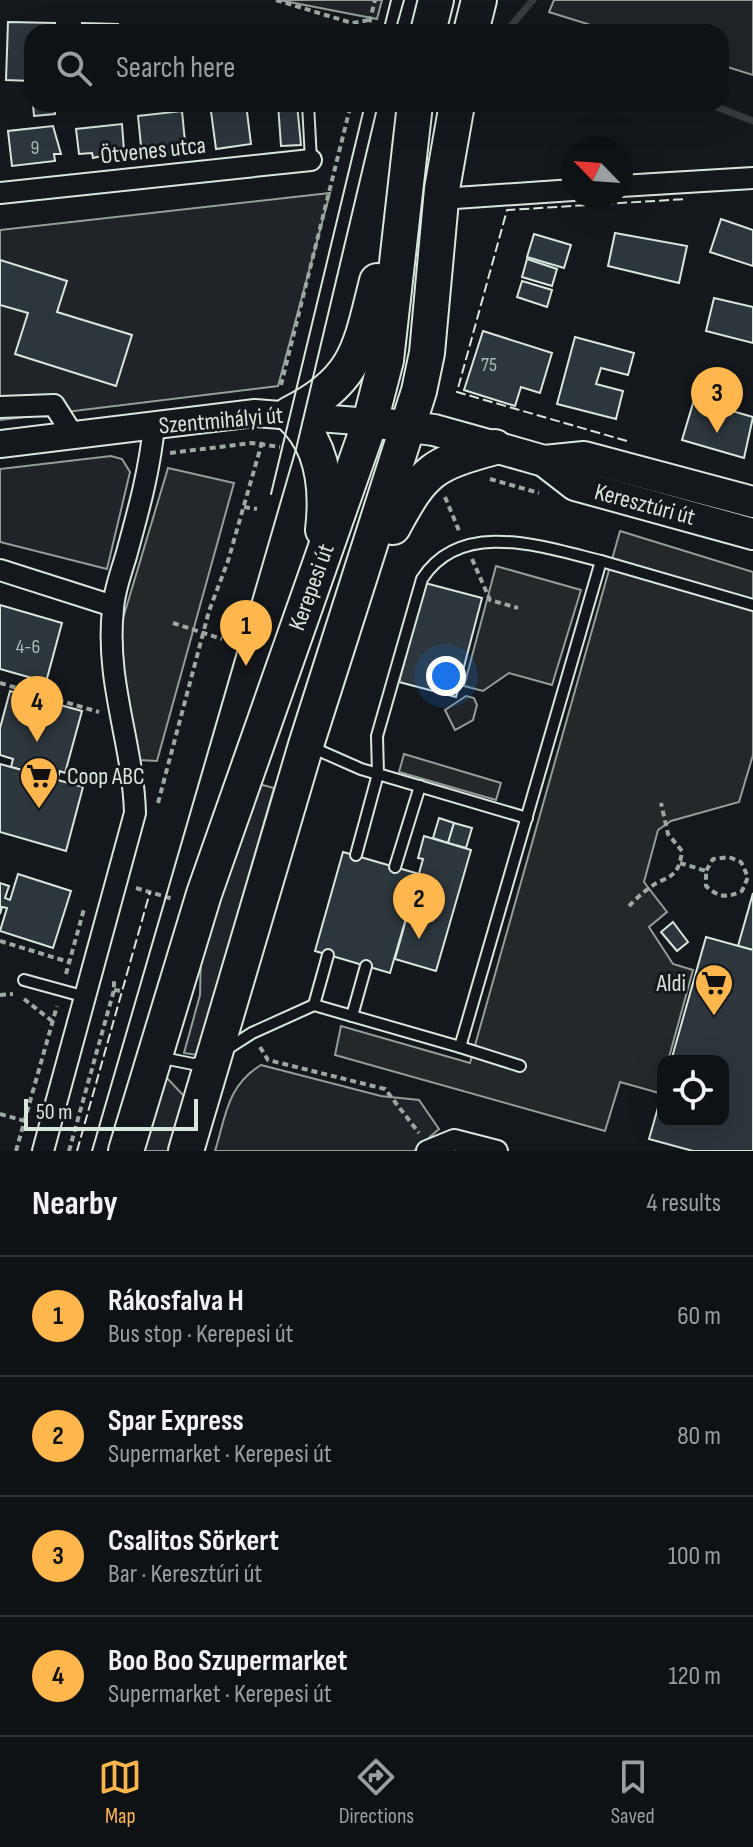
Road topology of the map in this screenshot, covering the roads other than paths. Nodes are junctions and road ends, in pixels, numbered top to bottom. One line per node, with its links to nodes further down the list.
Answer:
1 (436, 0): 3 (main road)
2 (479, 0): 4 (main road)
3 (430, 24)
4 (473, 24)
5 (308, 112): 8 (lane)
6 (414, 112): 9 (main road, Kerepesi út)
7 (456, 112): 14 (main road, Kerepesi út)
8 (311, 160): 13 (street, Ötvenes utca)
9 (407, 172): 16 (main road); 17 (main road, Kerepesi út)
10 (753, 178): 11 (street)
11 (633, 185)
12 (561, 191): 14 (street)
13 (0, 193)
14 (441, 199): 19 (main road, Kerepesi út)
15 (0, 407): 20 (street)
16 (281, 414): 17 (street, Szentmihályi út); 18 (street, Szentmihályi út); 27 (main road)
17 (370, 422): 19 (main road, Keresztúri út); 27 (main road, Kerepesi út)
18 (154, 425): 20 (street, Szentmihályi út); 31 (street)
19 (409, 427): 22 (main road, Keresztúri út); 29 (main road, Kerepesi út)
20 (73, 435): 21 (street, Szentmihályi út)
21 (0, 444)
22 (495, 447): 23 (main road, Keresztúri út); 29 (main road)
23 (544, 461): 24 (main road, Keresztúri út); 25 (main road, Keresztúri út)
24 (752, 500)
25 (753, 534)
26 (601, 561): 30 (lane); 33 (lane); 35 (lane)
27 (319, 566): 44 (main road, Kerepesi út)
28 (0, 570): 31 (street)
29 (353, 597): 32 (main road, Kerepesi út)
30 (753, 605)
31 (113, 606): 41 (street)
32 (306, 745): 33 (lane); 46 (main road, Kerepesi út)
33 (378, 774): 34 (lane); 36 (lane)
34 (420, 786): 35 (lane); 37 (lane)
35 (527, 818): 45 (lane)
36 (356, 855)
37 (395, 867)
38 (328, 955): 42 (lane)
39 (366, 966): 43 (lane)
40 (24, 980): 41 (lane)
41 (86, 997): 49 (street)
42 (314, 1005): 43 (lane); 46 (lane)
43 (352, 1016): 45 (lane)
44 (157, 1041): 46 (lane); 50 (main road, Kerepesi út)
45 (460, 1047): 47 (lane)
46 (212, 1059): 51 (main road, Kerepesi út)
47 (520, 1066)
48 (429, 1149): 52 (street)
49 (43, 1151)
50 (126, 1151)
51 (186, 1151)
52 (497, 1151)

